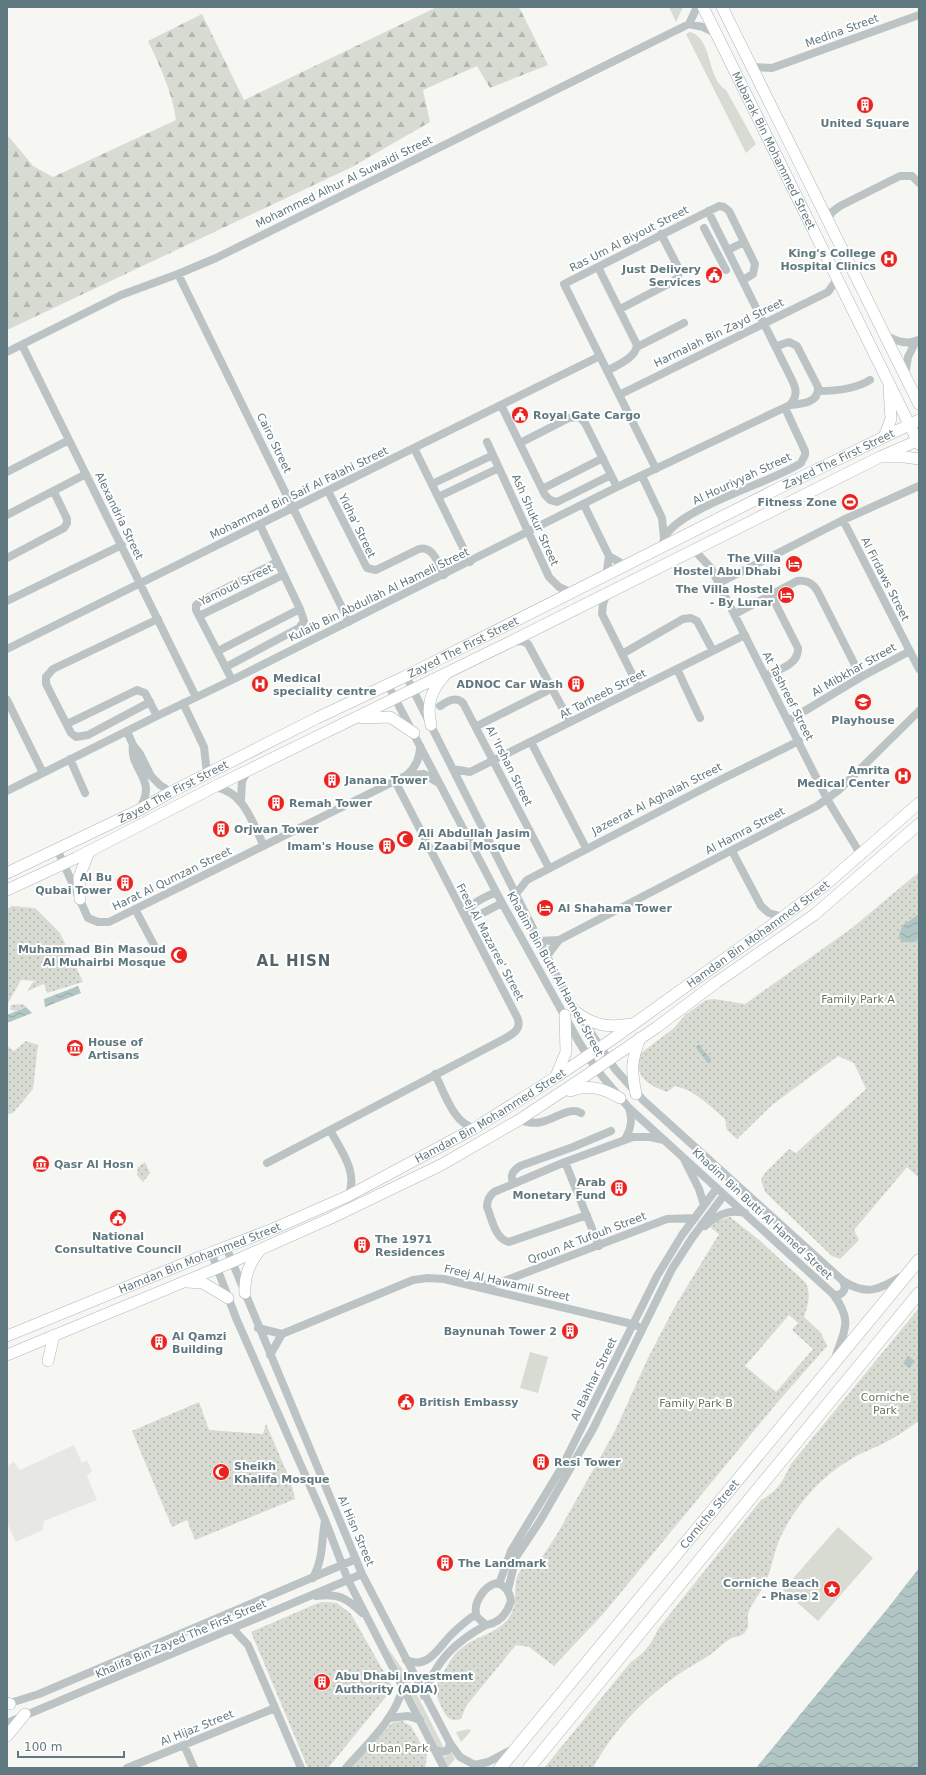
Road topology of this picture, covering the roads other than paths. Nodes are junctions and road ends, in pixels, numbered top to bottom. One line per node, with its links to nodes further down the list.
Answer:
1 (697, 7): 7 (street)
2 (703, 7): 8 (main road, Mubarak Bin Mohammed Street)
3 (722, 7): 9 (main road, Mubarak Bin Mohammed Street)
4 (919, 15): 5 (street, Medina Street)
5 (909, 18): 6 (street); 10 (street, Medina Street)
6 (919, 21)
7 (689, 24): 8 (street); 22 (street, Mohammed Alhur Al Suwaidi Street)
8 (716, 33): 23 (main road, Mubarak Bin Mohammed Street)
9 (751, 66): 10 (street, Medina Street); 11 (main road, Mubarak Bin Mohammed Street)
10 (772, 68): 11 (street)
11 (761, 87): 14 (main road, Mubarak Bin Mohammed Street)
12 (919, 183): 14 (street)
13 (708, 211): 16 (street, Ras Um Al Biyout Street); 17 (street, Ras Um Al Biyout Street); 18 (street)
14 (827, 220): 30 (main road, Mubarak Bin Mohammed Street)
15 (704, 228): 19 (street)
16 (661, 234): 20 (street, Ras Um Al Biyout Street); 27 (street)
17 (744, 242): 18 (street); 24 (street, Ras Um Al Biyout Street)
18 (726, 247): 19 (street); 24 (street)
19 (715, 249): 21 (street)
20 (598, 267): 27 (street); 36 (street, Ras Um Al Biyout Street)
21 (726, 270)
22 (178, 274): 32 (street, Mohammed Alhur Al Suwaidi Street); 72 (street, Cairo Street)
23 (838, 278): 25 (street, Harmalah Bin Zayd Street); 26 (main road, Mubarak Bin Mohammed Street)
24 (742, 280): 29 (street)
25 (828, 292): 26 (street); 29 (street, Harmalah Bin Zayd Street)
26 (846, 295): 38 (main road, Mubarak Bin Mohammed Street)
27 (620, 309): 34 (street)
28 (684, 323): 34 (street)
29 (764, 323): 33 (street); 43 (street, Harmalah Bin Zayd Street)
30 (885, 335): 31 (street); 40 (main road, Mubarak Bin Mohammed Street)
31 (918, 340): 40 (street)
32 (22, 344): 35 (street, Mohammed Alhur Al Suwaidi Street); 49 (street, Alexandria Street)
33 (776, 346): 41 (street); 46 (street)
34 (637, 347): 37 (street)
35 (7, 352)
36 (600, 356): 37 (street, Ras Um Al Biyout Street); 45 (street, Mohammad Bin Saif Al Falahi Street)
37 (607, 371): 43 (street, Ras Um Al Biyout Street)
38 (888, 379): 47 (main road, Mubarak Bin Mohammed Street); 48 (main road)
39 (870, 380): 41 (street)
40 (907, 381): 42 (main road); 44 (main road, Mubarak Bin Mohammed Street)
41 (818, 391): 46 (street, Kulaib Bin Abdullah Al Hameli Street)
42 (919, 392)
43 (619, 395): 59 (street, Ras Um Al Biyout Street)
44 (919, 404)
45 (501, 405): 52 (street); 53 (street, Mohammad Bin Saif Al Falahi Street)
46 (787, 407): 59 (street, Kulaib Bin Abdullah Al Hameli Street); 76 (street, Al Houriyyah Street)
47 (915, 422): 48 (main road, Zayed The First Street); 50 (main road, Mubarak Bin Mohammed Street)
48 (884, 437): 79 (main road, Zayed The First Street)
49 (70, 440): 60 (street); 61 (street, Alexandria Street)
50 (918, 441): 55 (main road, Zayed The First Street)
51 (487, 442): 54 (street, Ash Shukur Street)
52 (520, 443): 56 (street); 67 (street)
53 (414, 448): 64 (street); 68 (street, Mohammad Bin Saif Al Falahi Street)
54 (493, 455): 58 (street, Ash Shukur Street); 64 (street)
55 (880, 457): 57 (main road); 81 (main road, Zayed The First Street)
56 (603, 458): 62 (street); 67 (street)
57 (919, 459)
58 (499, 468): 70 (street, Ash Shukur Street); 78 (street, Ash Shukur Street)
59 (656, 469): 63 (street, Kulaib Bin Abdullah Al Hameli Street)
60 (7, 472)
61 (86, 474): 69 (street); 80 (street, Alexandria Street)
62 (611, 475): 66 (street); 67 (street)
63 (642, 476): 66 (street, Kulaib Bin Abdullah Al Hameli Street); 74 (street)
64 (432, 484): 70 (street)
65 (919, 486): 75 (street)
66 (617, 487): 71 (street, Kulaib Bin Abdullah Al Hameli Street)
67 (542, 489)
68 (328, 491): 72 (street, Mohammad Bin Saif Al Falahi Street); 88 (street, Yidha' Street)
69 (54, 492): 73 (street); 83 (street)
70 (438, 497): 85 (street)
71 (584, 505): 78 (street, Kulaib Bin Abdullah Al Hameli Street); 82 (street)
72 (293, 508): 77 (street, Mohammad Bin Saif Al Falahi Street); 100 (street, Cairo Street)
73 (7, 515)
74 (662, 518): 76 (street); 79 (street)
75 (843, 520): 91 (street); 106 (street, Al Firdaws Street)
76 (678, 523): 79 (street, Al Houriyyah Street)
77 (260, 525): 84 (street); 90 (street, Mohammad Bin Saif Al Falahi Street)
78 (528, 533): 85 (street, Kulaib Bin Abdullah Al Hameli Street); 92 (street, Ash Shukur Street)
79 (663, 543): 86 (main road, Zayed The First Street)
80 (122, 545): 90 (street, Alexandria Street); 95 (street)
81 (694, 550): 91 (street, At Tashreef Street); 93 (main road, Zayed The First Street)
82 (609, 556): 86 (street); 89 (street)
83 (7, 558)
84 (277, 562): 87 (street); 97 (street)
85 (470, 562): 88 (street, Kulaib Bin Abdullah Al Hameli Street)
86 (626, 566): 89 (main road, Zayed The First Street)
87 (283, 575): 96 (street); 97 (street, Yamoud Street)
88 (444, 575): 100 (street, Kulaib Bin Abdullah Al Hameli Street)
89 (606, 577): 92 (main road, Zayed The First Street)
90 (140, 583): 99 (street, Alexandria Street); 103 (street, Mohammad Bin Saif Al Falahi Street)
91 (719, 584): 98 (street, At Tashreef Street)
92 (572, 593): 112 (main road, Zayed The First Street)
93 (607, 593): 102 (main road, Zayed The First Street); 107 (street)
94 (771, 595): 98 (street); 113 (street); 114 (street)
95 (7, 602)
96 (301, 611): 104 (street); 108 (street)
97 (198, 614): 104 (street)
98 (734, 614): 101 (street, At Tashreef Street)
99 (158, 620): 120 (street, Alexandria Street); 132 (street)
100 (349, 622): 115 (street, Kulaib Bin Abdullah Al Hameli Street)
101 (745, 635): 105 (street, At Tarheeb Street); 113 (street, At Tashreef Street)
102 (510, 642): 111 (main road, Zayed The First Street); 118 (street)
103 (7, 649)
104 (218, 651): 108 (street)
105 (713, 651): 107 (street); 109 (street, At Tarheeb Street)
106 (910, 651): 110 (street, Al Firdaws Street); 114 (street, Al Mibkhar Street)
107 (622, 654): 117 (street)
108 (226, 667): 115 (street)
109 (677, 669): 117 (street, At Tarheeb Street); 128 (street)
110 (919, 669)
111 (448, 672): 119 (main road, Zayed The First Street); 133 (main road)
112 (406, 676): 116 (main road, Zayed The First Street); 119 (street, Khadim Bin Butti Al Hamed Street)
113 (765, 676): 130 (street, At Tashreef Street)
114 (861, 678): 130 (street, Al Mibkhar Street)
115 (232, 680): 120 (street, Kulaib Bin Abdullah Al Hameli Street)
116 (388, 685): 121 (street, Khadim Bin Butti Al Hamed Street); 147 (main road, Zayed The First Street)
117 (639, 688): 131 (street, At Tarheeb Street)
118 (551, 689): 131 (street); 134 (street, Al 'Irshan Street)
119 (412, 690): 121 (main road, Zayed The First Street); 133 (street, Khadim Bin Butti Al Hamed Street)
120 (196, 696): 124 (street, Kulaib Bin Abdullah Al Hameli Street)
121 (395, 699): 129 (main road, Zayed The First Street); 136 (street, Khadim Bin Butti Al Hamed Street)
122 (7, 700): 146 (street)
123 (150, 702): 127 (street); 132 (street); 132 (street)
124 (183, 703): 127 (street, Kulaib Bin Abdullah Al Hameli Street); 147 (street)
125 (440, 706): 134 (street)
126 (919, 711): 156 (street, Al Hamra Street)
127 (157, 716): 135 (street, Kulaib Bin Abdullah Al Hameli Street)
128 (700, 718)
129 (353, 719): 136 (main road); 144 (main road, Zayed The First Street)
130 (788, 721): 137 (street, At Tashreef Street)
131 (570, 722): 138 (street, At Tarheeb Street)
132 (67, 724)
133 (431, 725): 143 (street, Khadim Bin Butti Al Hamed Street)
134 (477, 726): 142 (street, Al 'Irshan Street)
135 (127, 731): 139 (street); 141 (street, Kulaib Bin Abdullah Al Hameli Street)
136 (414, 732): 140 (street, Khadim Bin Butti Al Hamed Street)
137 (799, 741): 156 (street, At Tashreef Street); 162 (street, Jazeerat Al Aghalah Street)
138 (531, 742): 142 (street, At Tarheeb Street); 162 (street)
139 (133, 745): 154 (street); 159 (street)
140 (420, 746): 148 (street, Harat Al Qumzan Street); 150 (street, Khadim Bin Butti Al Hamed Street)
141 (70, 759): 146 (street, Kulaib Bin Abdullah Al Hameli Street); 155 (street)
142 (494, 760): 145 (street, At Tarheeb Street); 169 (street, Al 'Irshan Street)
143 (453, 769): 145 (street); 152 (street, Khadim Bin Butti Al Hamed Street)
144 (248, 770): 151 (main road, Zayed The First Street); 157 (street)
145 (470, 772): 152 (street)
146 (42, 773): 153 (street, Kulaib Bin Abdullah Al Hameli Street)
147 (207, 774): 154 (main road, Zayed The First Street)
148 (407, 775): 149 (street, Harat Al Qumzan Street); 150 (street, Harat Al Qumzan Street)
149 (395, 781): 161 (street, Harat Al Qumzan Street); 193 (street, Freej Al Mazaree' Street)
150 (439, 783): 175 (street, Khadim Bin Butti Al Hamed Street)
151 (214, 787): 157 (street); 165 (main road, Zayed The First Street)
152 (463, 790): 173 (street, Khadim Bin Butti Al Hamed Street)
153 (7, 791)
154 (171, 792): 159 (main road, Zayed The First Street)
155 (85, 793)
156 (827, 799): 164 (street, Al Hamra Street); 166 (street, At Tashreef Street)
157 (240, 800): 161 (street)
158 (919, 803): 166 (main road, Hamdan Bin Mohammed Street)
159 (139, 810): 163 (main road, Zayed The First Street)
160 (919, 824): 188 (main road, Hamdan Bin Mohammed Street)
161 (264, 846): 179 (street, Harat Al Qumzan Street)
162 (586, 848): 169 (street, Jazeerat Al Aghalah Street)
163 (57, 849): 167 (main road, Zayed The First Street); 168 (street)
164 (732, 851): 180 (street); 181 (street, Al Hamra Street)
165 (88, 852): 168 (main road, Zayed The First Street); 177 (main road)
166 (861, 854): 180 (main road, Hamdan Bin Mohammed Street)
167 (42, 856): 170 (street); 171 (main road, Zayed The First Street)
168 (64, 864): 170 (main road, Zayed The First Street); 177 (street)
169 (549, 868): 172 (street, Jazeerat Al Aghalah Street)
170 (49, 871): 174 (main road, Zayed The First Street)
171 (7, 873)
172 (527, 880): 173 (street, Jazeerat Al Aghalah Street); 176 (street, Jazeerat Al Aghalah Street)
173 (508, 881): 176 (street, Khadim Bin Butti Al Hamed Street)
174 (7, 890)
175 (496, 892): 178 (street, Khadim Bin Butti Al Hamed Street); 178 (street)
176 (515, 895): 182 (street, Khadim Bin Butti Al Hamed Street)
177 (80, 899): 179 (street, Harat Al Qumzan Street)
178 (502, 903): 186 (street, Khadim Bin Butti Al Hamed Street)
179 (135, 910): 183 (street)
180 (783, 917): 187 (main road, Hamdan Bin Mohammed Street)
181 (559, 940): 182 (street, Al Hamra Street); 184 (street, Al Hamra Street)
182 (538, 941): 184 (street, Khadim Bin Butti Al Hamed Street)
183 (154, 945)
184 (546, 957): 185 (street, Khadim Bin Butti Al Hamed Street)
185 (576, 1012): 187 (main road); 189 (street, Khadim Bin Butti Al Hamed Street)
186 (565, 1015): 190 (street, Khadim Bin Butti Al Hamed Street); 194 (main road)
187 (634, 1023): 189 (main road, Hamdan Bin Mohammed Street)
188 (640, 1038): 191 (main road, Hamdan Bin Mohammed Street); 195 (main road)
189 (600, 1047): 190 (main road, Hamdan Bin Mohammed Street); 191 (street, Khadim Bin Butti Al Hamed Street)
190 (587, 1055): 192 (street, Khadim Bin Butti Al Hamed Street); 194 (main road, Hamdan Bin Mohammed Street)
191 (608, 1060): 192 (main road, Hamdan Bin Mohammed Street); 195 (street, Khadim Bin Butti Al Hamed Street)
192 (596, 1069): 196 (main road, Hamdan Bin Mohammed Street); 197 (street, Khadim Bin Butti Al Hamed Street)
193 (435, 1074): 201 (street); 202 (street, Freej Al Mazaree' Street)
194 (556, 1077): 201 (main road, Hamdan Bin Mohammed Street)
195 (636, 1094): 231 (street, Khadim Bin Butti Al Hamed Street)
196 (558, 1095): 197 (main road); 200 (main road, Hamdan Bin Mohammed Street)
197 (620, 1098): 198 (street, Khadim Bin Butti Al Hamed Street)
198 (629, 1108): 204 (street); 205 (street, Khadim Bin Butti Al Hamed Street)
199 (581, 1113): 200 (street)
200 (519, 1120): 224 (main road, Hamdan Bin Mohammed Street)
201 (475, 1128): 214 (main road, Hamdan Bin Mohammed Street)
202 (330, 1130): 210 (street, Freej Al Mazaree' Street); 214 (street)
203 (612, 1131): 206 (street)
204 (625, 1139): 205 (street); 207 (street)
205 (666, 1141): 208 (street, Khadim Bin Butti Al Hamed Street)
206 (573, 1148): 207 (street); 211 (street)
207 (586, 1154): 209 (street)
208 (682, 1155): 212 (street, Khadim Bin Butti Al Hamed Street); 215 (street)
209 (565, 1162): 211 (street); 217 (street)
210 (267, 1163)
211 (513, 1183): 217 (street)
212 (717, 1188): 213 (street, Khadim Bin Butti Al Hamed Street); 215 (street, Al Bahhar Street)
213 (724, 1195): 216 (street, Khadim Bin Butti Al Hamed Street); 221 (street, Al Bahhar Street)
214 (348, 1196): 223 (main road, Hamdan Bin Mohammed Street)
215 (704, 1205): 219 (street, Al Bahhar Street)
216 (745, 1213): 221 (street); 236 (street, Khadim Bin Butti Al Hamed Street)
217 (587, 1215): 222 (street)
218 (679, 1218): 219 (street, Qroun At Tufouh Street); 220 (street); 222 (street, Qroun At Tufouh Street)
219 (695, 1218): 220 (street, Al Bahhar Street)
220 (687, 1228): 240 (street, Al Bahhar Street)
221 (692, 1238): 241 (street, Al Bahhar Street)
222 (599, 1246): 230 (street, Qroun At Tufouh Street)
223 (226, 1247): 225 (main road, Hamdan Bin Mohammed Street); 227 (street, Al Hisn Street)
224 (260, 1250): 227 (main road, Hamdan Bin Mohammed Street); 234 (main road)
225 (211, 1252): 228 (street); 243 (main road, Hamdan Bin Mohammed Street)
226 (919, 1260): 229 (highway, Corniche Street)
227 (232, 1262): 228 (main road, Hamdan Bin Mohammed Street); 234 (street, Al Hisn Street)
228 (217, 1268): 232 (main road, Hamdan Bin Mohammed Street); 238 (street)
229 (909, 1271): 231 (street, Khadim Bin Butti Al Hamed Street); 248 (highway, Corniche Street)
230 (504, 1281): 233 (street, Qroun At Tufouh Street); 235 (street)
231 (843, 1281): 236 (street)
232 (183, 1282): 238 (main road); 244 (main road, Hamdan Bin Mohammed Street)
233 (474, 1286): 235 (street, Freej Al Hawamil Street); 242 (street, Freej Al Hawamil Street)
234 (245, 1293): 239 (street, Al Hisn Street)
235 (500, 1293): 240 (street, Freej Al Hawamil Street)
236 (833, 1294): 248 (street, Khadim Bin Butti Al Hamed Street)
237 (919, 1294): 286 (highway, Corniche Street)
238 (228, 1298): 251 (street)
239 (258, 1328): 242 (street); 246 (street, Al Hisn Street)
240 (631, 1328): 241 (street, Freej Al Hawamil Street); 249 (street, Al Bahhar Street)
241 (641, 1333): 250 (street, Al Bahhar Street)
242 (282, 1334): 246 (street)
243 (7, 1336)
244 (54, 1336): 245 (main road, Hamdan Bin Mohammed Street); 247 (main road)
245 (7, 1355)
246 (270, 1355): 252 (street, Al Hisn Street)
247 (48, 1360)
248 (834, 1361): 278 (highway, Corniche Street)
249 (583, 1427): 250 (street); 257 (street, Al Bahhar Street)
250 (590, 1434): 258 (street, Al Bahhar Street)
251 (325, 1520): 253 (street); 255 (street)
252 (356, 1559): 253 (street, Khalifa Bin Zayed The First Street); 254 (street, Al Hisn Street)
253 (342, 1565): 255 (street, Khalifa Bin Zayed The First Street); 256 (street)
254 (362, 1574): 256 (street, Khalifa Bin Zayed The First Street); 266 (street, Al Hisn Street)
255 (313, 1578): 269 (street, Khalifa Bin Zayed The First Street)
256 (348, 1580): 259 (street, Khalifa Bin Zayed The First Street); 261 (street)
257 (499, 1584): 258 (street); 260 (street)
258 (508, 1590): 263 (street)
259 (311, 1596): 261 (street); 262 (street, Khalifa Bin Zayed The First Street)
260 (476, 1614): 263 (street); 266 (street)
261 (368, 1618): 267 (street)
262 (247, 1623): 264 (street, Khalifa Bin Zayed The First Street); 265 (street)
263 (486, 1625): 268 (street)
264 (233, 1629): 265 (street); 271 (street, Khalifa Bin Zayed The First Street)
265 (248, 1645): 270 (street)
266 (406, 1660): 268 (street, Al Hisn Street)
267 (403, 1688): 272 (street); 273 (street)
268 (424, 1696): 276 (street, Al Hisn Street)
269 (8, 1704)
270 (275, 1708): 277 (street, Al Hijaz Street); 282 (street)
271 (25, 1714): 274 (street, Khalifa Bin Zayed The First Street); 275 (main road)
272 (390, 1718): 273 (street); 283 (street)
273 (420, 1720): 279 (street)
274 (7, 1723)
275 (7, 1736)
276 (450, 1743): 278 (street, Al Hisn Street); 279 (street)
277 (184, 1745): 280 (street, Al Hijaz Street); 281 (street)
278 (517, 1747): 285 (highway, Corniche Street)
279 (434, 1749): 284 (street)
280 (127, 1768)
281 (194, 1768)
282 (300, 1768)
283 (346, 1768)
284 (444, 1768)
285 (500, 1768)
286 (529, 1768)

